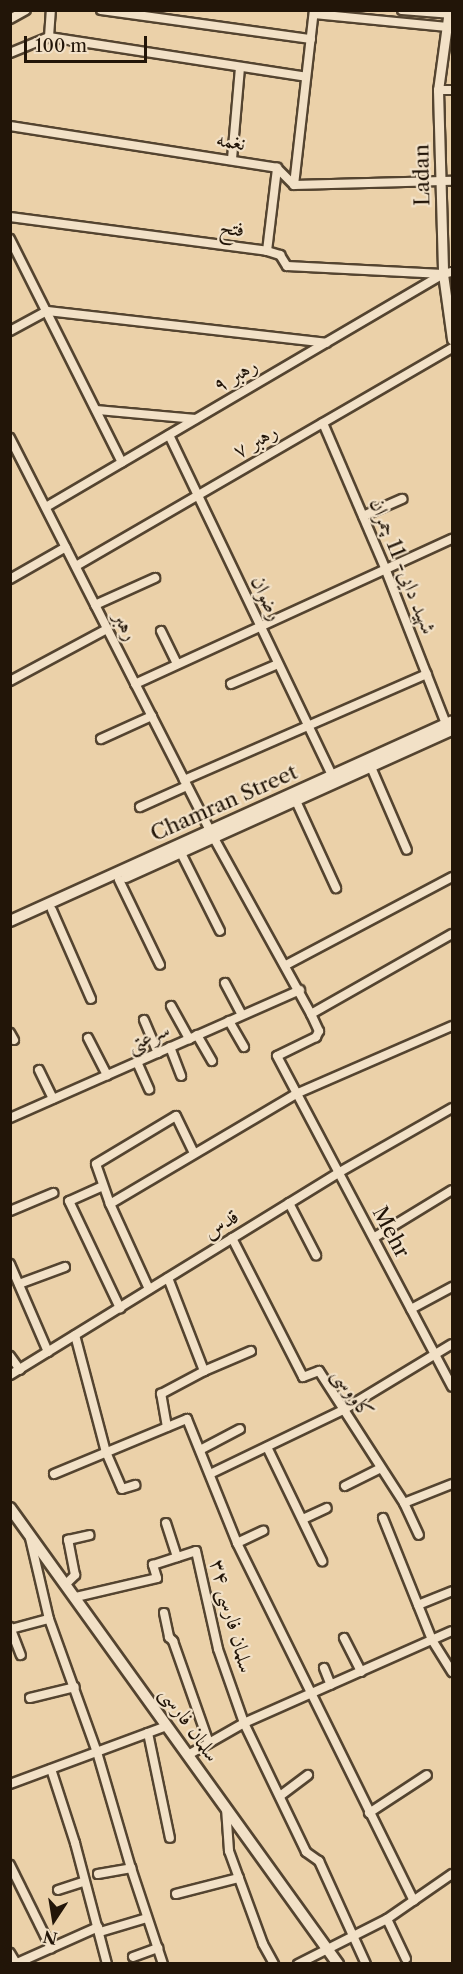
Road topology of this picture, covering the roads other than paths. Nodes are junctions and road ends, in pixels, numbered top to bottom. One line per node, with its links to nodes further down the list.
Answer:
1 (26, 10): 7 (street)
2 (51, 10): 9 (street)
3 (101, 10): 10 (street)
4 (402, 10): 6 (street)
5 (314, 12): 8 (street); 10 (street)
6 (450, 13): 8 (street, Ladan)
7 (10, 19)
8 (447, 27): 14 (street, Ladan)
9 (49, 37): 11 (street); 12 (street)
10 (311, 39): 13 (street)
11 (10, 53)
12 (240, 67): 13 (street); 17 (street)
13 (306, 77): 21 (street)
14 (438, 90): 15 (street); 19 (street, Ladan)
15 (453, 90)
16 (10, 126): 17 (street, نغمه)
17 (232, 159): 18 (street, نغمه)
18 (277, 168): 21 (street); 24 (street)
19 (440, 181): 20 (street); 21 (street); 25 (street, Ladan)
20 (453, 181)
21 (294, 185)
22 (10, 217): 24 (street, فتح)
23 (10, 239): 27 (street)
24 (267, 251): 25 (street, فتح)
25 (448, 273): 26 (street, Ladan); 30 (street, رهبر ۹)
26 (449, 290): 29 (street, Ladan)
27 (47, 310): 28 (street); 30 (street); 32 (street)
28 (10, 331)
29 (453, 339)
30 (326, 343): 33 (street, رهبر ۹)
31 (453, 348): 34 (street, رهبر ۷)
32 (97, 410): 33 (street); 37 (street)
33 (197, 419): 35 (street, رهبر ۹)
34 (323, 423): 38 (street, رهبر ۷); 41 (street, شهید دایی- 11 چمران)
35 (169, 435): 37 (street, رهبر ۹); 38 (street, رضوان)
36 (10, 438): 40 (street, رهبر)
37 (122, 463): 40 (street, رهبر ۹)
38 (198, 495): 44 (street, رهبر ۷); 49 (street, رضوان)
39 (402, 499): 41 (street)
40 (46, 507): 43 (street, رهبر)
41 (363, 516): 45 (street, شهید دایی- 11 چمران)
42 (453, 538): 45 (street)
43 (66, 547): 44 (street, رهبر); 47 (street)
44 (76, 566): 48 (street, رهبر)
45 (386, 568): 49 (street); 54 (street, شهید دایی- 11 چمران)
46 (155, 578): 48 (street)
47 (10, 579)
48 (95, 604): 50 (street, رهبر)
49 (260, 626): 52 (street); 53 (street, رضوان)
50 (107, 628): 55 (street); 56 (street, رهبر)
51 (161, 631): 52 (street)
52 (177, 664): 56 (street)
53 (278, 664): 57 (street); 60 (street, رضوان)
54 (427, 674): 59 (street, شهید دایی- 11 چمران); 60 (street)
55 (10, 681)
56 (135, 684): 58 (street, رهبر)
57 (231, 684)
58 (152, 716): 61 (street); 64 (street, رهبر)
59 (450, 725): 62 (main road, Chamran Street); 63 (main road, Chamran Street)
60 (309, 726): 63 (street, رضوان); 64 (street)
61 (101, 739)
62 (371, 767): 65 (main road, Chamran Street); 68 (street)
63 (332, 775): 67 (main road, Chamran Street)
64 (185, 783): 66 (street); 67 (street, رهبر)
65 (296, 801): 67 (main road, Chamran Street); 72 (street)
66 (140, 807)
67 (212, 835): 69 (main road, Chamran Street); 74 (main road, Chamran Street); 79 (street, رهبر)
68 (407, 850)
69 (181, 853): 71 (main road, Chamran Street); 76 (street)
70 (453, 877): 79 (street)
71 (119, 880): 73 (main road, Chamran Street); 78 (street)
72 (336, 888)
73 (52, 910): 75 (main road, Chamran Street); 82 (street)
74 (10, 921)
75 (10, 929)
76 (220, 931)
77 (453, 934): 84 (street)
78 (160, 965)
79 (286, 965): 81 (street, رهبر)
80 (225, 983): 85 (street)
81 (300, 990): 84 (street, رهبر); 85 (street, سرعتی)
82 (91, 999)
83 (171, 1006): 91 (street)
84 (311, 1014): 101 (street, Mehr)
85 (243, 1015): 87 (street, سرعتی)
86 (144, 1020): 94 (street)
87 (229, 1021): 89 (street, سرعتی); 93 (street)
88 (453, 1026): 101 (street)
89 (197, 1035): 91 (street, سرعتی); 95 (street)
90 (88, 1038): 98 (street)
91 (189, 1039): 92 (street, سرعتی)
92 (170, 1047): 94 (street, سرعتی); 99 (street)
93 (244, 1047)
94 (158, 1053): 96 (street, سرعتی)
95 (212, 1061)
96 (136, 1062): 98 (street, سرعتی); 100 (street)
97 (39, 1070): 102 (street)
98 (107, 1075): 102 (street, سرعتی)
99 (181, 1076)
100 (149, 1089)
101 (298, 1094): 105 (street); 106 (street, Mehr)
102 (53, 1099): 104 (street, سرعتی)
103 (453, 1108): 106 (street, قدس)
104 (10, 1118)
105 (194, 1153): 107 (street); 111 (street)
106 (338, 1173): 110 (street, قدس); 113 (street, Mehr)
107 (102, 1183): 111 (street); 122 (street)
108 (453, 1190): 113 (street)
109 (53, 1194): 112 (street)
110 (289, 1203): 114 (street, قدس); 115 (street)
111 (110, 1204): 121 (street)
112 (10, 1211)
113 (375, 1237): 123 (street, Mehr)
114 (232, 1238): 118 (street, قدس); 134 (street, کاووسی)
115 (316, 1255)
116 (10, 1264): 119 (street)
117 (65, 1267): 119 (street)
118 (168, 1278): 121 (street, قدس); 131 (street)
119 (19, 1284): 127 (street)
120 (453, 1287): 123 (street)
121 (149, 1289): 122 (street, قدس)
122 (120, 1308): 124 (street, قدس)
123 (411, 1309): 128 (street, Mehr)
124 (75, 1335): 127 (street, قدس); 139 (street)
125 (453, 1344): 128 (street)
126 (251, 1351): 131 (street)
127 (48, 1352): 130 (street, قدس)
128 (436, 1353): 133 (street, Mehr); 134 (street)
129 (10, 1356): 130 (street)
130 (20, 1370): 132 (street, قدس)
131 (204, 1371): 135 (street)
132 (10, 1375)
133 (453, 1387)
134 (343, 1410): 137 (street); 140 (street, کاووسی)
135 (167, 1427): 138 (street); 139 (street)
136 (240, 1429): 138 (street)
137 (267, 1447): 142 (street); 150 (street)
138 (200, 1450): 142 (street)
139 (106, 1452): 141 (street); 144 (street)
140 (381, 1468): 145 (street); 146 (street, کاووسی)
141 (54, 1474)
142 (210, 1474): 156 (street)
143 (453, 1484): 146 (street)
144 (135, 1485)
145 (345, 1486)
146 (404, 1503): 154 (street, کاووسی)
147 (10, 1508): 155 (main road, سلمان فارسی)
148 (327, 1508): 150 (street)
149 (383, 1518): 162 (street)
150 (303, 1519): 158 (street)
151 (166, 1523): 157 (street)
152 (262, 1531): 156 (street)
153 (89, 1535): 159 (street)
154 (419, 1535)
155 (29, 1536): 159 (main road, سلمان فارسی); 164 (street)
156 (237, 1543): 175 (street)
157 (177, 1557): 161 (street, سلمان فارسی ۳۴); 177 (street, سلمان فارسی ۳۴)
158 (322, 1561)
159 (66, 1584): 161 (main road, سلمان فارسی)
160 (453, 1591): 162 (street)
161 (76, 1598): 178 (main road, سلمان فارسی)
162 (418, 1605): 168 (street)
163 (164, 1613): 180 (street)
164 (49, 1619): 165 (street); 174 (street)
165 (11, 1628): 169 (street)
166 (453, 1631): 168 (street)
167 (344, 1638): 171 (street)
168 (432, 1640): 171 (street); 172 (street)
169 (21, 1655)
170 (324, 1668): 173 (street)
171 (361, 1672): 173 (street)
172 (453, 1672)
173 (331, 1685): 175 (street)
174 (75, 1687): 176 (street); 181 (street)
175 (310, 1695): 177 (street); 189 (street)
176 (30, 1698)
177 (244, 1723): 180 (street); 187 (street)
178 (167, 1726): 179 (street); 182 (main road, سلمان فارسی)
179 (148, 1733): 181 (street); 190 (street)
180 (209, 1743): 182 (street)
181 (97, 1752): 183 (street); 192 (street)
182 (188, 1755): 188 (main road, سلمان فارسی)
183 (51, 1769): 186 (street); 196 (street)
184 (308, 1775): 187 (street)
185 (427, 1775): 189 (street)
186 (11, 1784)
187 (280, 1796): 203 (street)
188 (226, 1807): 195 (street); 206 (main road, سلمان فارسی)
189 (369, 1813): 199 (street)
190 (170, 1838)
191 (11, 1865): 204 (street)
192 (131, 1868): 193 (street); 200 (street)
193 (98, 1874)
194 (453, 1874): 199 (street)
195 (239, 1878): 198 (street); 213 (street)
196 (85, 1881): 197 (street); 202 (street)
197 (58, 1890)
198 (176, 1894)
199 (414, 1901): 201 (street)
200 (147, 1918): 202 (street); 205 (street)
201 (387, 1919): 203 (street); 209 (street)
202 (99, 1929): 204 (street); 211 (street)
203 (352, 1936): 206 (street); 216 (street)
204 (51, 1948): 210 (street)
205 (158, 1948): 208 (street); 212 (street)
206 (328, 1949): 214 (street); 215 (main road, سلمان فارسی)
207 (10, 1953): 210 (street)
208 (133, 1957)
209 (406, 1959)
210 (15, 1963)
211 (107, 1964)
212 (162, 1964)
213 (273, 1964)
214 (298, 1964)
215 (338, 1964)
216 (366, 1964)

